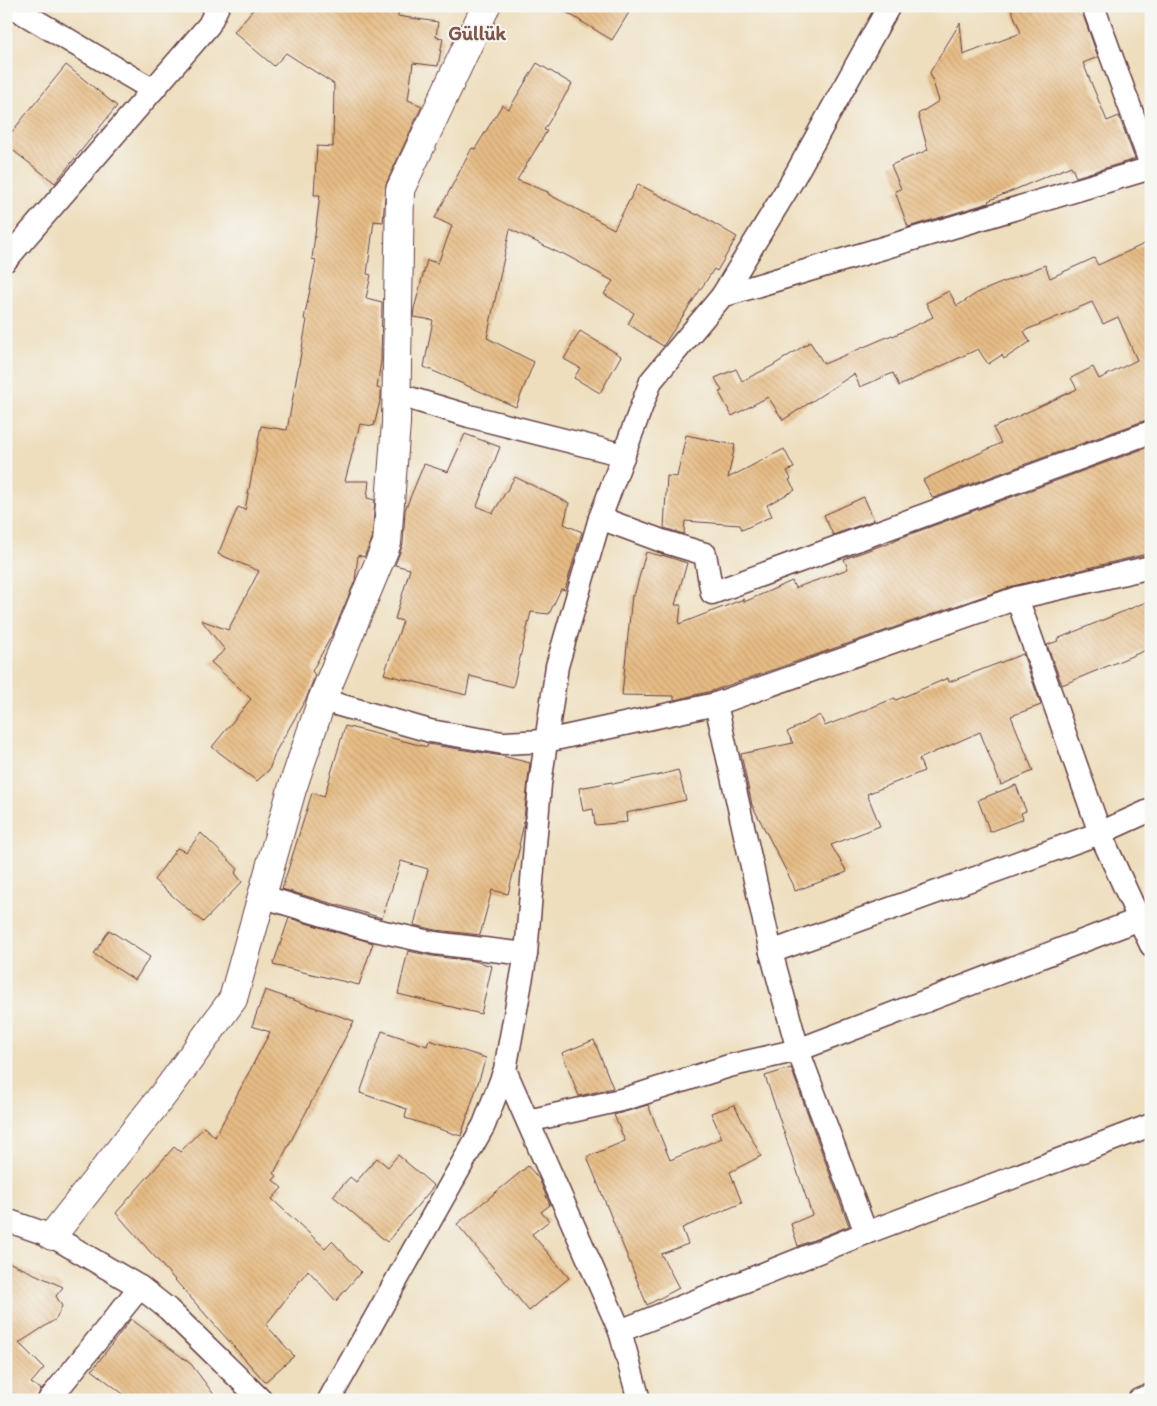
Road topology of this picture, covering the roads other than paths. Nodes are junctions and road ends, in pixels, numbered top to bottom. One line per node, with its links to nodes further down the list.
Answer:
1 (11, 6): 6 (street)
2 (218, 6): 6 (street)
3 (486, 6): 10 (street)
4 (889, 6): 9 (street)
5 (1093, 6): 7 (street)
6 (153, 90): 8 (street)
7 (1151, 167): 9 (street)
8 (6, 260)
9 (722, 296): 12 (street)
10 (396, 394): 12 (street); 16 (street)
11 (1151, 432): 13 (street)
12 (624, 455): 13 (street)
13 (600, 518): 18 (street)
14 (1151, 567): 15 (street)
15 (1017, 598): 17 (street); 20 (street)
16 (322, 700): 18 (street); 21 (street)
17 (716, 704): 18 (street); 24 (street)
18 (546, 741): 25 (street)
19 (1151, 810): 20 (street)
20 (1100, 833): 22 (street); 24 (street)
21 (261, 896): 25 (street); 32 (street)
22 (1140, 919): 23 (street); 26 (street)
23 (1151, 945)
24 (771, 952): 26 (street)
25 (526, 954): 27 (street)
26 (798, 1050): 28 (street); 31 (street)
27 (506, 1070): 28 (street); 38 (street)
28 (528, 1121): 34 (street)
29 (1151, 1125): 31 (street)
30 (6, 1220): 32 (street)
31 (866, 1233): 34 (street)
32 (52, 1236): 33 (street)
33 (140, 1287): 36 (street); 37 (street)
34 (620, 1331): 39 (street)
35 (1151, 1395): 40 (street)
36 (49, 1400)
37 (261, 1400)
38 (329, 1400)
39 (639, 1400)
40 (1139, 1400)

